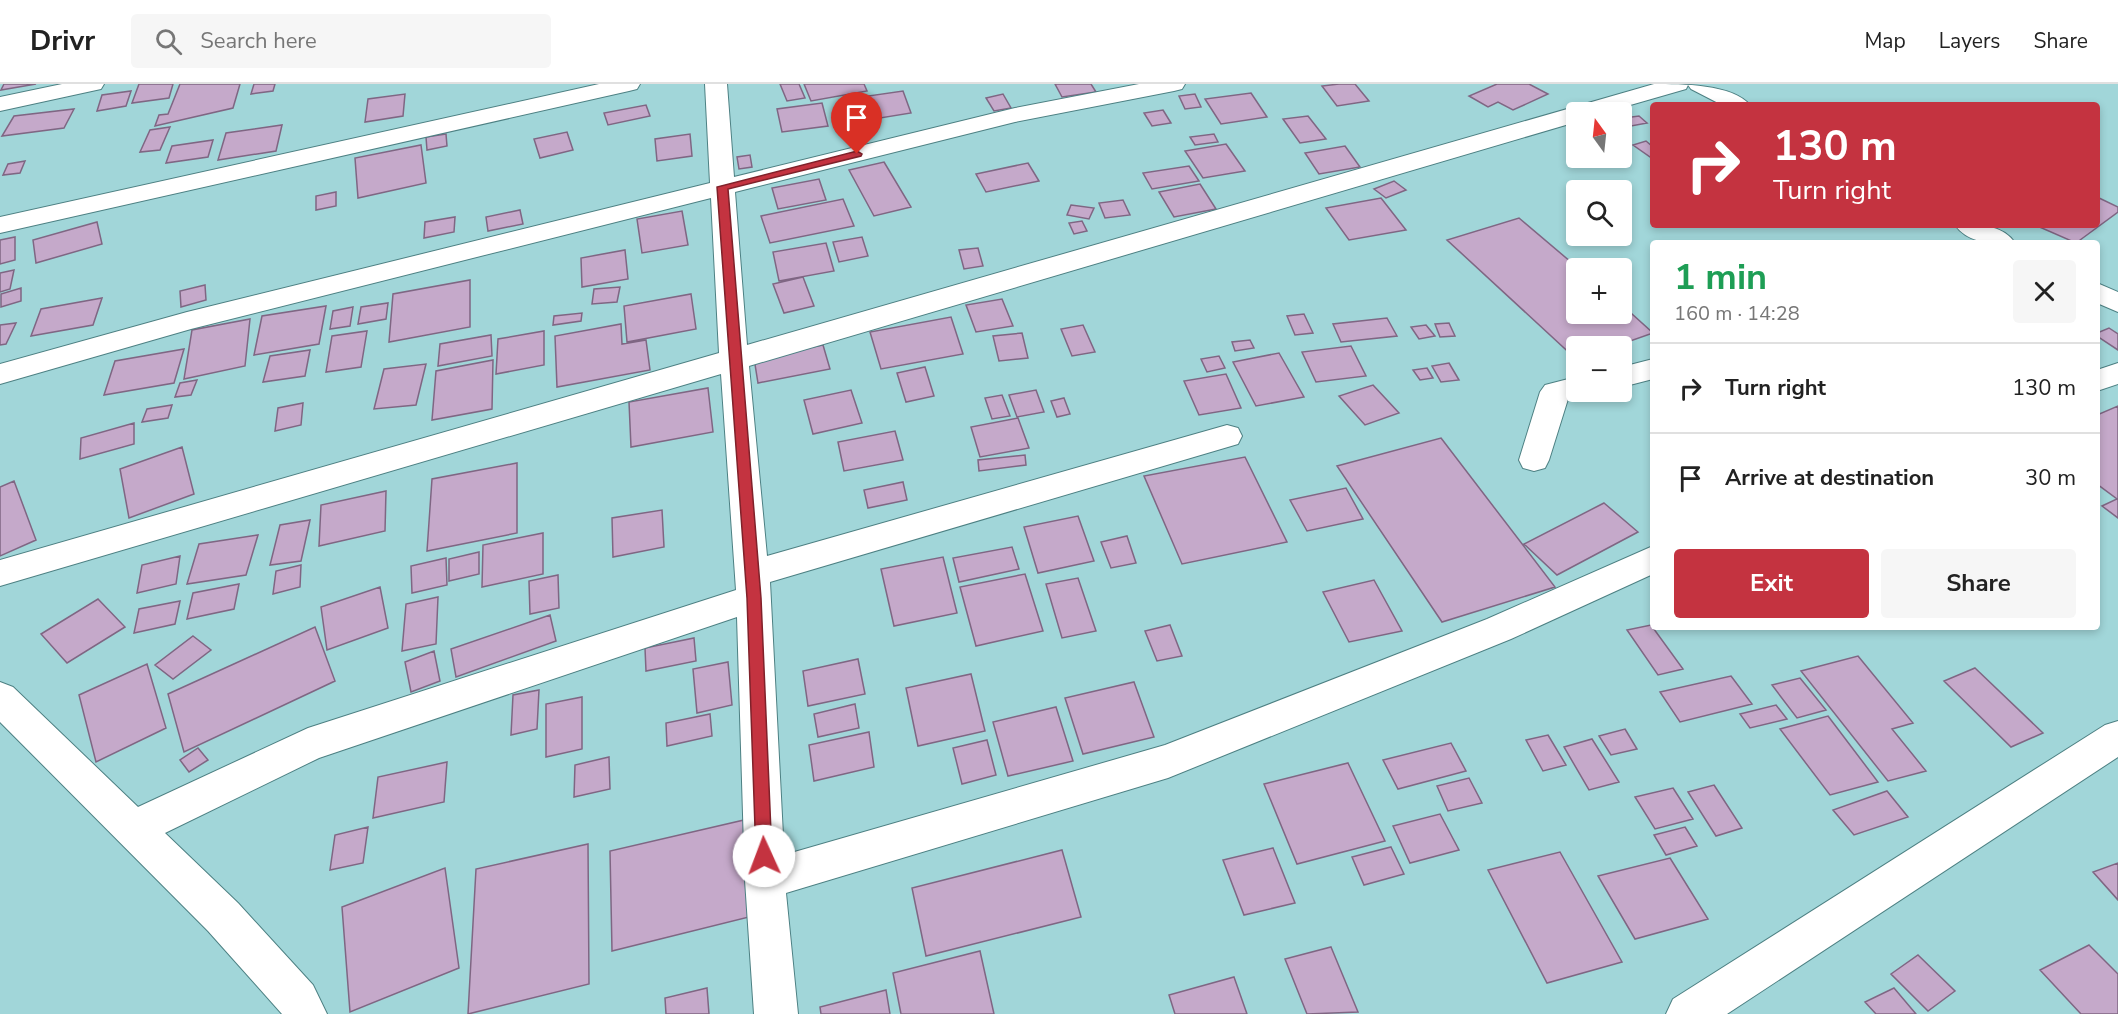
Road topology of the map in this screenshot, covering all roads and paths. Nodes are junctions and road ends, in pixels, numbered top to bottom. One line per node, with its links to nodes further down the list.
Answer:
1 (93, 84): 9 (street)
2 (629, 84): 12 (street)
3 (716, 84): 11 (street)
4 (1174, 84): 11 (street)
5 (1678, 84): 7 (street)
6 (1699, 84): 8 (street)
7 (1617, 102)
8 (1733, 102)
9 (0, 104)
10 (1566, 118): 17 (street)
11 (722, 187): 17 (street); 20 (street)
12 (0, 225)
13 (1974, 228): 14 (street)
14 (1996, 240)
15 (2100, 294): 16 (street)
16 (2118, 303)
17 (734, 361): 27 (street); 28 (street)
18 (1650, 370): 21 (street)
19 (2118, 373): 22 (street)
20 (0, 374)
21 (1632, 374)
22 (2100, 380)
23 (1566, 389): 25 (street)
24 (1227, 436): 28 (street)
25 (1534, 460)
26 (1650, 560): 32 (street)
27 (0, 573)
28 (753, 586): 31 (street); 32 (street)
29 (0, 698): 31 (street)
30 (2118, 737): 35 (street)
31 (134, 830): 33 (street)
32 (765, 880): 34 (street)
33 (305, 1014)
34 (776, 1014)
35 (1688, 1014)

